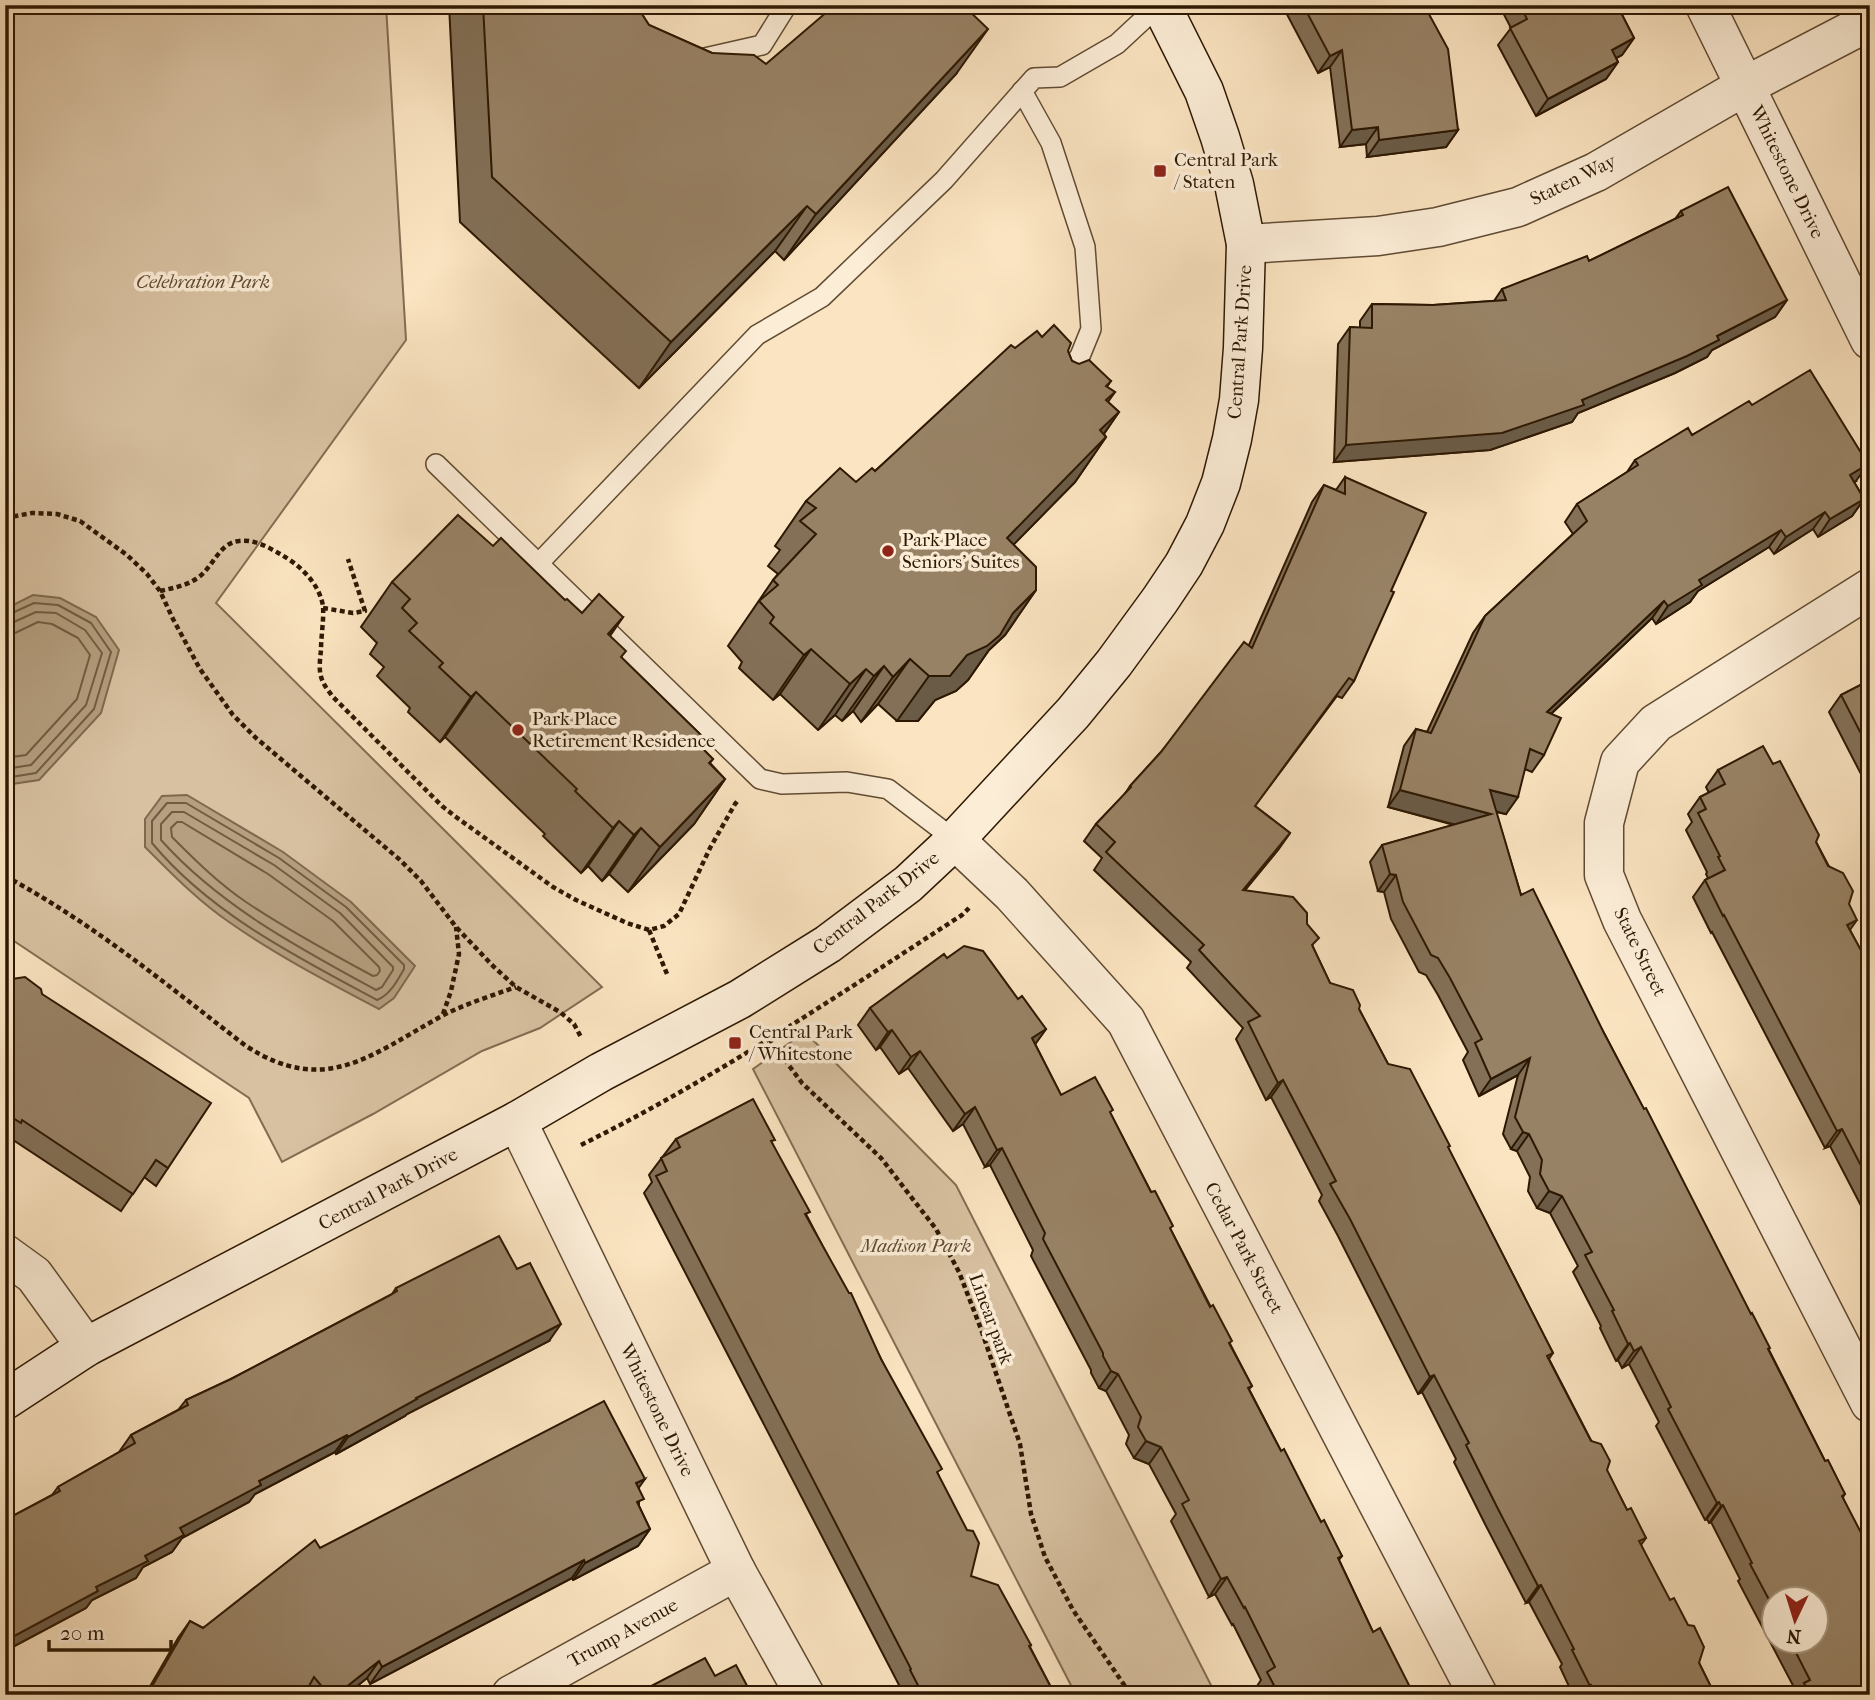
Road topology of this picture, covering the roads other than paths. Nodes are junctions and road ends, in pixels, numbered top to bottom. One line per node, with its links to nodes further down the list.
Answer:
1 (787, 5): 5 (lane)
2 (1160, 5): 7 (lane); 8 (street, Central Park Drive)
3 (1705, 5): 6 (street, Whitestone Drive)
4 (1870, 21): 6 (street, Staten Way)
5 (680, 54)
6 (1745, 86): 8 (street, Staten Way); 9 (street, Whitestone Drive)
7 (1022, 91): 10 (lane); 12 (lane)
8 (1246, 244): 14 (street, Central Park Drive)
9 (1870, 340)
10 (1048, 397)
11 (436, 464): 12 (lane)
12 (538, 564): 14 (lane)
13 (1870, 588): 19 (street, State Street)
14 (955, 840): 15 (street, Central Park Drive); 23 (street, Cedar Park Street)
15 (517, 1121): 17 (street, Central Park Drive); 20 (street, Whitestone Drive)
16 (5, 1254): 17 (street)
17 (86, 1347): 18 (street, Central Park Drive)
18 (5, 1400)
19 (1870, 1403)
20 (736, 1571): 21 (street, Trump Avenue); 22 (street, Whitestone Drive)
21 (511, 1695)
22 (805, 1695)
23 (1478, 1695)

